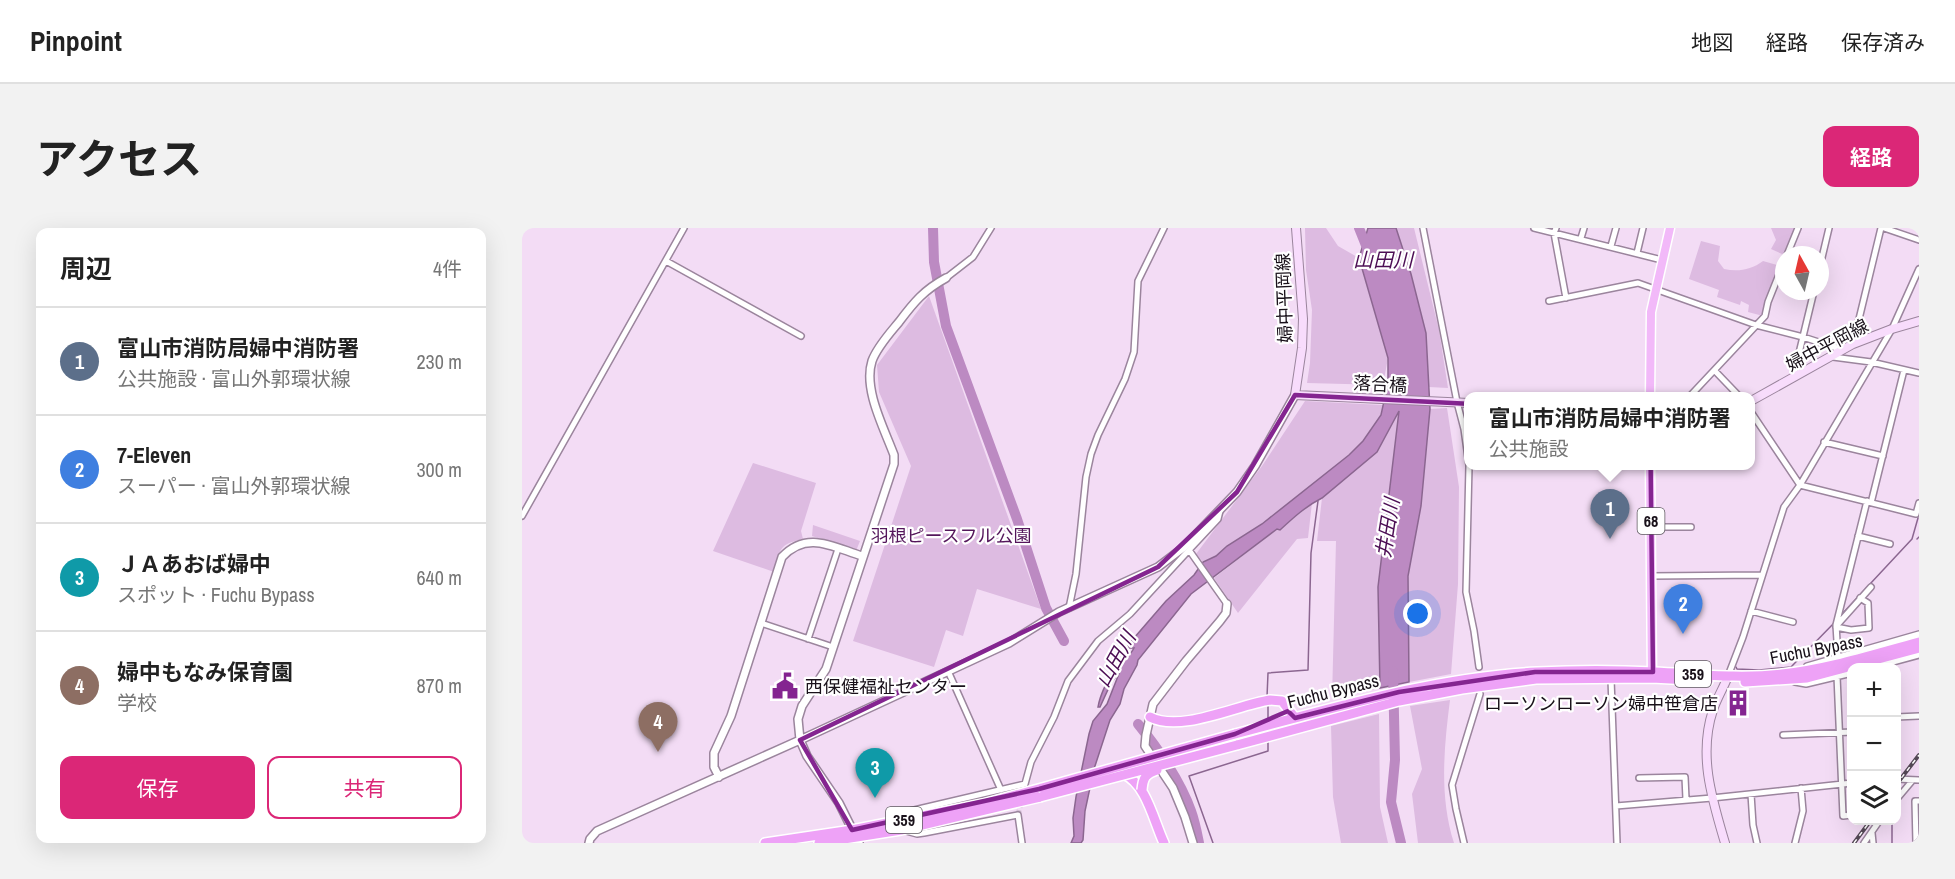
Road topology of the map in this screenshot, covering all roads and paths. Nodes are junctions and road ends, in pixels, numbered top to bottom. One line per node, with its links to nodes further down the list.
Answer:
1 (684, 228): 22 (street)
2 (991, 228): 24 (street)
3 (1164, 228): 74 (street)
4 (1296, 228): 46 (main road, 婦中平岡線)
5 (1423, 228): 48 (street)
6 (1534, 228): 14 (street)
7 (1584, 228): 15 (street)
8 (1616, 228): 17 (street)
9 (1643, 228): 20 (street)
10 (1670, 228): 21 (main road)
11 (1798, 228): 18 (street)
12 (1829, 228): 19 (street)
13 (1883, 228): 16 (street); 35 (street)
14 (1555, 231): 15 (street); 27 (street)
15 (1581, 238): 17 (street)
16 (1919, 240)
17 (1611, 246): 20 (street)
18 (1791, 246)
19 (1825, 246)
20 (1637, 253): 21 (street)
21 (1662, 260): 26 (main road)
22 (666, 261): 33 (street); 61 (street)
23 (1919, 269): 32 (street)
24 (946, 278): 68 (street)
25 (1775, 284): 31 (street)
26 (1655, 290): 27 (street); 31 (street); 43 (main road)
27 (1566, 298): 29 (street)
28 (1812, 300): 34 (street)
29 (1549, 301)
30 (1919, 321): 32 (main road, 婦中平岡線)
31 (1756, 325): 34 (street); 40 (street)
32 (1892, 329): 35 (main road, 婦中平岡線); 38 (street)
33 (801, 336)
34 (1803, 337): 36 (street); 42 (street)
35 (1853, 344): 36 (main road, 婦中平岡線)
36 (1843, 350): 37 (main road, 婦中平岡線)
37 (1833, 357): 38 (street); 42 (main road, 婦中平岡線)
38 (1871, 362): 39 (street); 52 (street)
39 (1904, 370): 41 (street); 53 (street)
40 (1714, 371): 44 (street); 45 (street)
41 (1919, 374)
42 (1793, 379): 47 (main road, 婦中平岡線)
43 (1650, 392)
44 (1694, 392)
45 (1735, 392)
46 (1298, 395): 48 (main road, 落合橋); 59 (street)
47 (1755, 399)
48 (1457, 402): 49 (main road); 51 (street)
49 (1464, 403)
50 (1755, 418): 56 (street)
51 (1464, 429)
52 (1824, 442): 53 (street); 56 (street)
53 (1883, 456): 57 (street)
54 (1469, 470): 87 (street)
55 (1650, 470): 62 (main road, 68)
56 (1800, 485): 57 (street); 69 (street)
57 (1869, 502): 60 (street); 64 (street)
58 (1919, 503): 60 (street)
59 (1220, 511): 67 (street); 74 (street)
60 (1918, 512)
61 (522, 516)
62 (1651, 527): 63 (street); 70 (main road, 68)
63 (1691, 527)
64 (1858, 536): 65 (street); 78 (street)
65 (1890, 544)
66 (838, 549): 68 (street); 77 (street); 80 (street)
67 (1190, 552): 73 (street); 117 (street)
68 (862, 556): 82 (street)
69 (1762, 575): 70 (street); 75 (street)
70 (1651, 576): 90 (main road, 68)
71 (1871, 587): 72 (street)
72 (1860, 598): 78 (street); 78 (street)
73 (1227, 604): 101 (street)
74 (1069, 608): 88 (street)
75 (1751, 610): 76 (street); 94 (street)
76 (1793, 622)
77 (761, 623): 80 (street); 109 (street)
78 (1836, 626): 85 (street)
79 (1919, 634): 85 (street)
80 (808, 639): 82 (street)
81 (1919, 642): 92 (highway, Fuchu Bypass / 359)
82 (833, 647): 106 (street)
83 (1919, 648): 92 (highway, Fuchu Bypass / 359)
84 (1919, 655): 86 (street)
85 (1838, 657): 92 (street)
86 (1889, 663)
87 (1479, 667)
88 (948, 672): 106 (street); 117 (street)
89 (1847, 674): 91 (street)
90 (1653, 675): 93 (highway, Fuchu Bypass / 359); 94 (highway, Fuchu Bypass / 359); 95 (highway, Fuchu Bypass / 359)
91 (1837, 676): 92 (street); 103 (street)
92 (1783, 677): 94 (highway, Fuchu Bypass / 359)
93 (1611, 679): 95 (highway, Fuchu Bypass / 359); 125 (street)
94 (1727, 679): 122 (main road)
95 (1462, 685): 100 (highway, Fuchu Bypass / 359); 107 (highway, Fuchu Bypass / 359, bridge)
96 (1480, 694): 137 (street)
97 (1270, 700): 100 (highway); 101 (highway); 104 (highway)
98 (1919, 716): 99 (street)
99 (1901, 717)
100 (1295, 718): 104 (highway, Fuchu Bypass / 359)
101 (1149, 721): 136 (street)
102 (1847, 732): 103 (street)
103 (1840, 733): 105 (street); 115 (street)
104 (1235, 734): 119 (highway, Fuchu Bypass / 359, bridge)
105 (1783, 735)
106 (800, 740): 109 (street); 130 (street)
107 (1196, 756): 108 (highway, Fuchu Bypass / 359, bridge); 118 (highway, bridge)
108 (1123, 774): 118 (highway, bridge); 119 (highway, Fuchu Bypass / 359, bridge)
109 (719, 777): 131 (street)
110 (1639, 778): 123 (street)
111 (1901, 780): 113 (street)
112 (1919, 780): 113 (street)
113 (1911, 781): 121 (street)
114 (1847, 783): 115 (street)
115 (1842, 784): 116 (street); 126 (street)
116 (1801, 788): 120 (street); 141 (street)
117 (1001, 790): 127 (street)
118 (1142, 790): 135 (highway)
119 (1041, 793): 127 (highway, Fuchu Bypass / 359)
120 (1751, 794): 122 (street); 140 (street)
121 (1901, 794)
122 (1712, 798): 123 (street); 139 (main road)
123 (1686, 799): 125 (street)
124 (1919, 801): 144 (street)
125 (1616, 806): 138 (street)
126 (1847, 816)
127 (901, 825): 130 (highway, Fuchu Bypass / 359); 134 (street)
128 (1877, 825): 129 (street)
129 (1872, 831): 142 (street); 143 (street)
130 (856, 837): 132 (highway, Fuchu Bypass / 359); 133 (highway, Fuchu Bypass / 359)
131 (589, 843)
132 (765, 843)
133 (819, 843)
134 (1022, 843)
135 (1164, 843)
136 (1193, 843)
137 (1464, 843)
138 (1617, 843)
139 (1725, 843)
140 (1757, 843)
141 (1796, 843)
142 (1864, 843)
143 (1873, 843)
144 (1916, 843)

